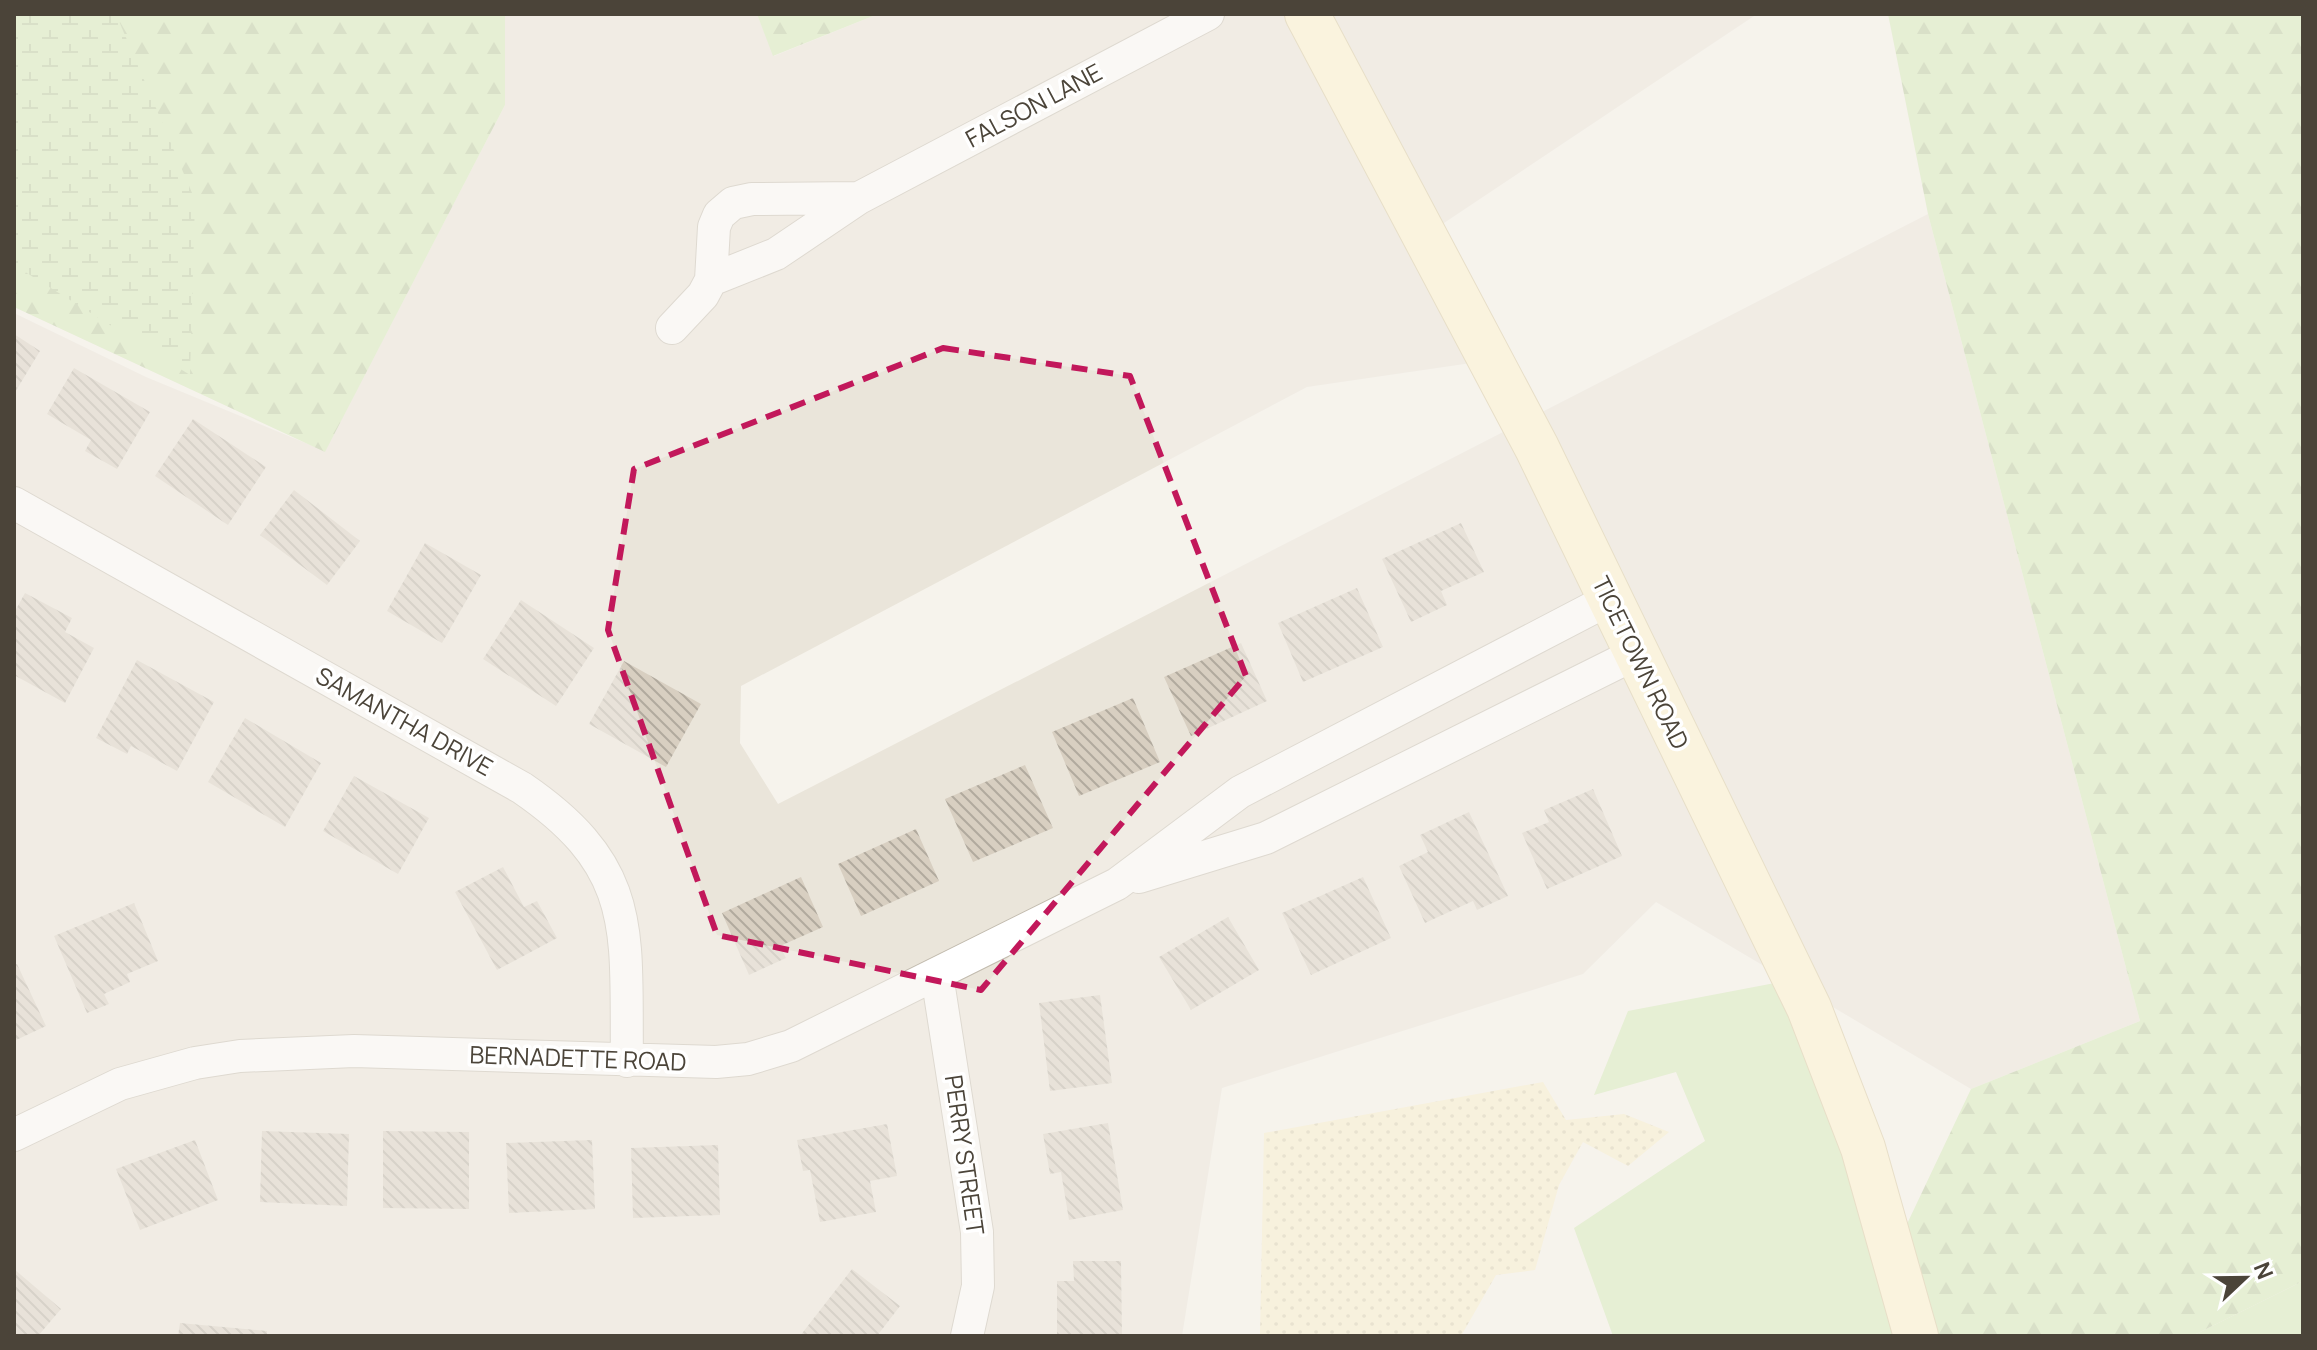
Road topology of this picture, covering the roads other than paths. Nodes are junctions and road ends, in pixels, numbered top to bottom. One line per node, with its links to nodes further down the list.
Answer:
1 (1208, 14): 3 (street, FALSON LANE)
2 (1307, 14): 7 (street, TICETOWN ROAD)
3 (859, 198): 4 (street, FALSON LANE); 4 (street, FALSON LANE)
4 (711, 280): 5 (street)
5 (672, 328)
6 (14, 503): 13 (street, SAMANTHA DRIVE)
7 (1608, 600): 8 (street, TICETOWN ROAD); 9 (street, BERNADETTE ROAD)
8 (1635, 654): 10 (street, BERNADETTE ROAD); 16 (street, TICETOWN ROAD)
9 (1399, 710): 10 (street); 11 (street, BERNADETTE ROAD)
10 (1423, 759): 11 (street, BERNADETTE ROAD)
11 (1117, 884): 12 (street, BERNADETTE ROAD)
12 (937, 975): 13 (street, BERNADETTE ROAD); 15 (street, PERRY STREET)
13 (627, 1061): 14 (street, BERNADETTE ROAD)
14 (14, 1135)
15 (967, 1336)
16 (1916, 1336)

